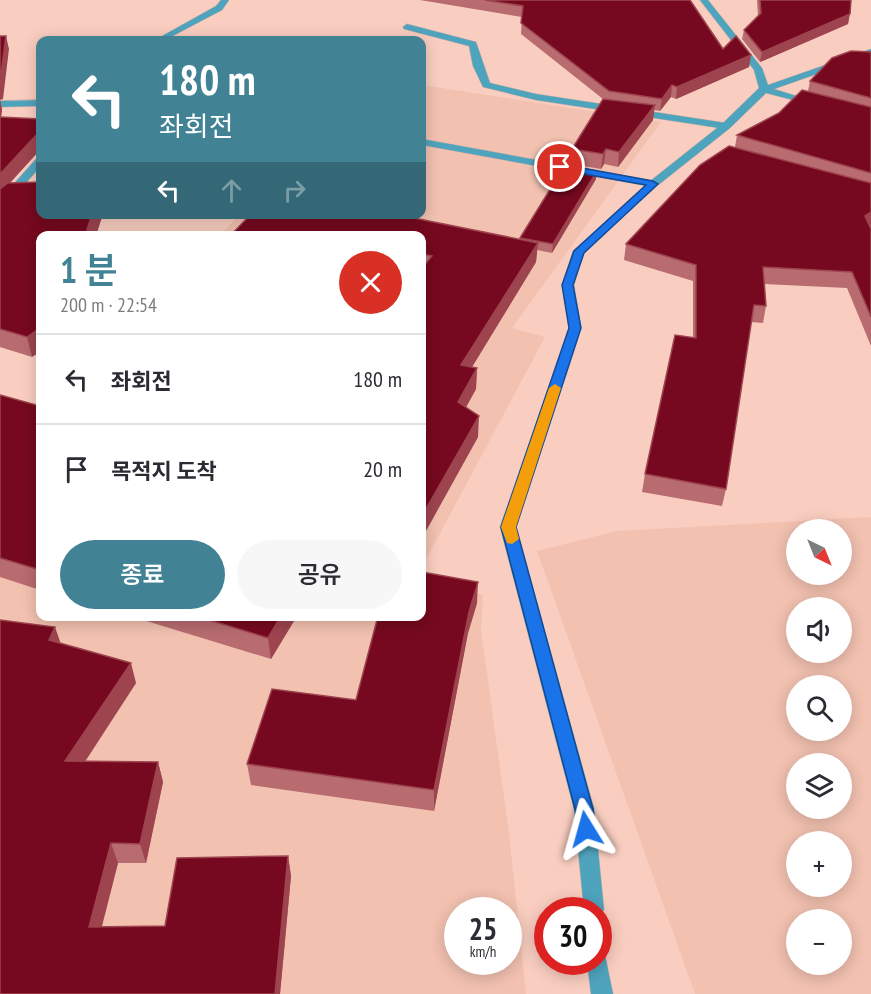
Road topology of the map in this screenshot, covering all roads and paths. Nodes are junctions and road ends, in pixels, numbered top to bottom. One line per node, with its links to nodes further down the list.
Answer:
1 (225, 0): 4 (street)
2 (704, 0): 6 (street)
3 (407, 27): 10 (street)
4 (166, 36)
5 (871, 52): 6 (street)
6 (764, 89): 9 (street); 10 (street)
7 (36, 103): 8 (street)
8 (0, 104)
9 (821, 106)
10 (726, 126): 13 (street)
11 (426, 143): 13 (street)
12 (36, 166): 14 (street)
13 (653, 184): 15 (street)
14 (0, 206)
15 (593, 897)
16 (600, 975): 17 (street)
17 (602, 994)

